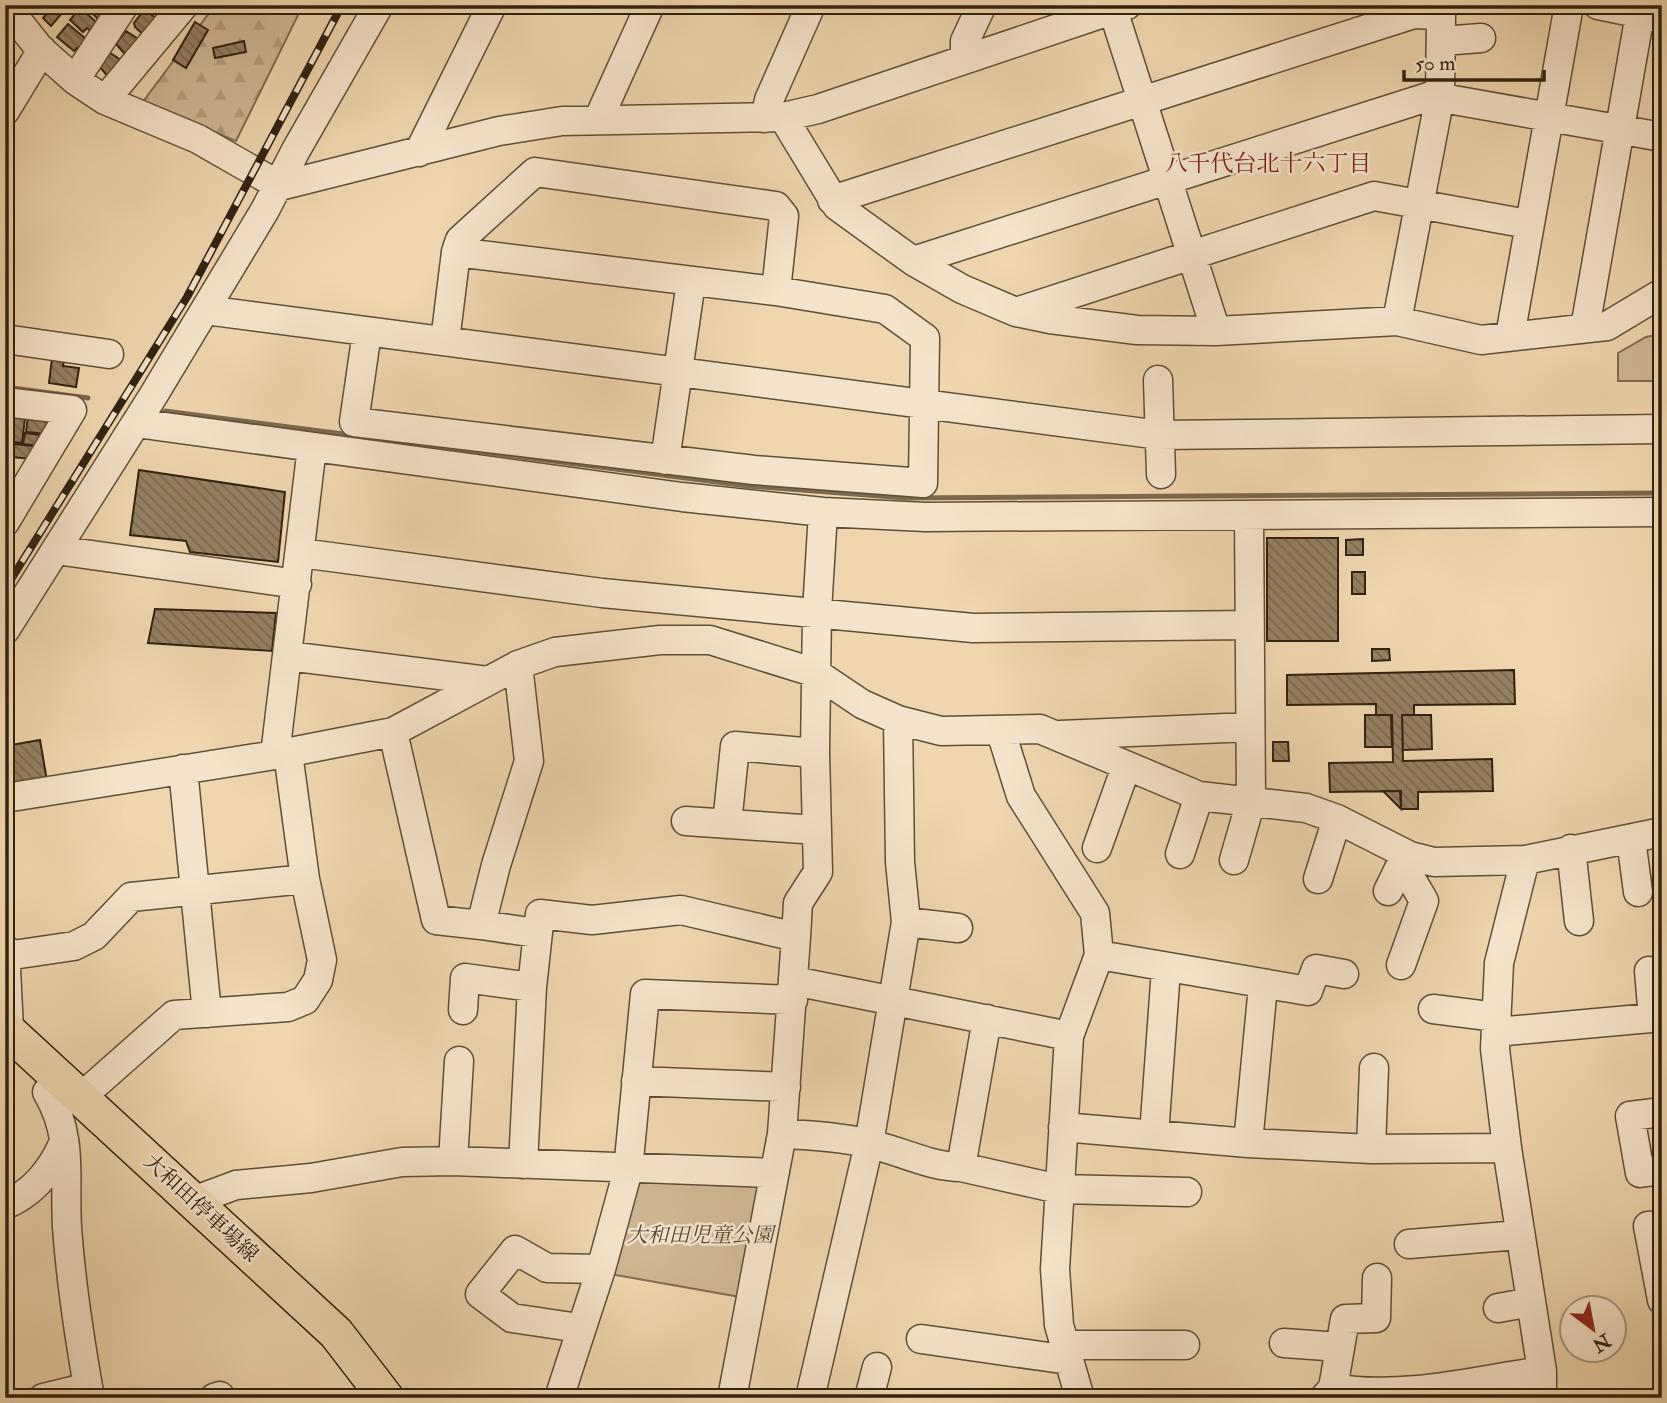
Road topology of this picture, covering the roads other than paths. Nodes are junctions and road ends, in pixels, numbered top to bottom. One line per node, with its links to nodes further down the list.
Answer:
1 (124, 5): 17 (street)
2 (184, 5): 19 (street)
3 (379, 5): 29 (street)
4 (492, 5): 27 (street)
5 (650, 5): 24 (street)
6 (811, 5): 23 (street)
7 (982, 5): 16 (street)
8 (1569, 5): 22 (street)
9 (1598, 5): 12 (street)
10 (1120, 7): 16 (street); 20 (street)
11 (17, 10): 15 (street)
12 (1651, 16): 25 (street)
13 (1481, 37): 14 (street)
14 (1442, 40): 18 (street); 20 (street)
15 (42, 50): 17 (street); 21 (street)
16 (965, 58): 23 (street)
17 (75, 80): 19 (street)
18 (1440, 96): 22 (street); 28 (street); 31 (street)
19 (105, 100): 29 (street)
20 (1142, 101): 28 (street); 30 (street)
21 (5, 111)
22 (1549, 116): 25 (street); 32 (street)
23 (774, 118): 24 (street); 30 (street)
24 (598, 120): 27 (street)
25 (1618, 129): 26 (street); 42 (street)
26 (1662, 137)
27 (419, 152): 29 (street)
28 (1167, 178): 34 (street); 35 (street)
29 (280, 186): 39 (street)
30 (832, 200): 35 (street)
31 (1419, 204): 32 (street); 34 (street); 41 (street)
32 (1528, 224): 45 (street)
33 (456, 253): 36 (street); 37 (street); 47 (street)
34 (1191, 256): 40 (street); 43 (street)
35 (913, 261): 40 (street)
36 (691, 282): 37 (street); 49 (street)
37 (776, 292): 52 (street)
38 (1662, 293): 42 (street)
39 (205, 310): 44 (street); 53 (street)
40 (1016, 312): 43 (street)
41 (1397, 321): 43 (street); 45 (street)
42 (1585, 328): 45 (street)
43 (1216, 331)
44 (367, 332): 47 (street); 57 (street)
45 (1510, 336)
46 (5, 339): 48 (street)
47 (445, 341): 49 (street)
48 (109, 354)
49 (678, 372): 52 (street); 57 (street)
50 (1158, 380): 55 (street)
51 (5, 402): 59 (street)
52 (925, 404): 55 (street); 57 (street)
53 (136, 423): 56 (street); 64 (street)
54 (1662, 429): 55 (street)
55 (1160, 435): 58 (street)
56 (312, 447): 60 (street); 65 (street)
57 (665, 460)
58 (1161, 474)
59 (15, 487): 63 (street)
60 (823, 512): 62 (street); 67 (street)
61 (1662, 512): 62 (street)
62 (1249, 516): 68 (street)
63 (5, 522)
64 (56, 550): 66 (street); 69 (street)
65 (301, 553): 66 (street); 67 (street)
66 (297, 584): 70 (street)
67 (817, 611): 68 (street); 72 (street)
68 (1249, 625): 75 (street)
69 (5, 630)
70 (288, 656): 73 (street); 80 (street)
71 (518, 665): 72 (street); 73 (street); 105 (street)
72 (816, 673): 74 (street); 79 (street)
73 (488, 681): 76 (street)
74 (898, 720): 77 (street); 104 (street)
75 (1250, 727): 78 (street); 85 (street)
76 (393, 732): 80 (street); 105 (street)
77 (1001, 732): 78 (street); 110 (street)
78 (1054, 736): 81 (street)
79 (815, 753): 88 (street); 89 (street)
80 (281, 754): 82 (street); 98 (street)
81 (1126, 767): 83 (street); 92 (street)
82 (183, 769): 84 (street); 101 (street)
83 (1199, 796): 85 (street); 94 (street)
84 (5, 798)
85 (1251, 801): 86 (street); 96 (street)
86 (1337, 819): 95 (street); 99 (street)
87 (686, 821): 88 (street)
88 (727, 824): 89 (street)
89 (817, 830): 108 (street)
90 (1662, 832): 91 (street)
91 (1631, 839): 93 (street); 102 (street)
92 (1097, 848)
93 (1572, 849): 97 (street); 103 (street)
94 (1180, 854)
95 (1404, 858): 97 (street); 100 (street); 112 (street)
96 (1234, 860)
97 (1525, 860): 125 (street)
98 (305, 879): 101 (street); 122 (street)
99 (1318, 879)
100 (1388, 891)
101 (194, 892): 111 (street); 122 (street)
102 (1638, 892)
103 (1579, 921)
104 (906, 922): 106 (street); 119 (street)
105 (481, 925): 107 (street)
106 (958, 928)
107 (536, 933): 108 (street); 116 (street)
108 (796, 937): 118 (street)
109 (5, 949): 111 (street)
110 (1099, 955): 113 (street); 127 (street)
111 (6, 956): 126 (street)
112 (1401, 965)
113 (1166, 969): 117 (street); 136 (street)
114 (1649, 971): 123 (street)
115 (1344, 974): 117 (street)
116 (532, 986): 121 (street); 143 (street)
117 (1263, 986): 137 (street)
118 (794, 991): 119 (street); 130 (street); 132 (street)
119 (895, 1001): 124 (street); 139 (street)
120 (1433, 1009): 125 (street)
121 (463, 1010)
122 (208, 1013): 131 (street)
123 (1657, 1017): 125 (street)
124 (987, 1019): 127 (street); 144 (street)
125 (1496, 1024): 140 (street)
126 (7, 1028): 131 (main road, 大和田停車場線)
127 (1069, 1036): 134 (street)
128 (459, 1061): 142 (street)
129 (1374, 1068): 141 (street)
130 (636, 1081): 132 (street); 145 (street)
131 (70, 1087): 138 (street); 150 (main road, 大和田停車場線)
132 (786, 1087): 135 (street)
133 (1662, 1112): 146 (street)
134 (1063, 1127): 136 (street); 148 (street)
135 (782, 1134): 139 (street); 147 (street)
136 (1154, 1135): 137 (street)
137 (1248, 1143): 141 (street)
138 (63, 1144): 151 (street); 168 (street)
139 (869, 1144): 144 (street); 174 (street)
140 (1507, 1148): 141 (street); 153 (street)
141 (1371, 1149)
142 (453, 1161): 143 (street); 150 (street)
143 (523, 1164): 145 (street)
144 (961, 1167): 148 (street)
145 (628, 1170): 147 (street); 155 (street)
146 (1662, 1170)
147 (774, 1173): 173 (street)
148 (1059, 1189): 149 (street); 165 (street)
149 (1187, 1192)
150 (193, 1201): 171 (main road, 大和田停車場線)
151 (5, 1205)
152 (1662, 1225): 157 (street)
153 (1519, 1235): 154 (street); 158 (street)
154 (1409, 1244)
155 (601, 1269): 160 (street); 160 (street)
156 (1377, 1278): 164 (street)
157 (1662, 1300)
158 (1531, 1302): 159 (street); 167 (street)
159 (1498, 1308)
160 (579, 1328): 172 (street)
161 (921, 1339): 165 (street)
162 (1284, 1343): 164 (street)
163 (1185, 1345): 165 (street)
164 (1340, 1347): 169 (street)
165 (1067, 1352): 176 (street)
166 (877, 1367): 175 (street)
167 (1542, 1384): 169 (street)
168 (89, 1392): 170 (street)
169 (1328, 1393)
170 (43, 1398)
171 (386, 1398)
172 (559, 1398)
173 (732, 1398)
174 (810, 1398)
175 (869, 1398)
176 (1080, 1398)

